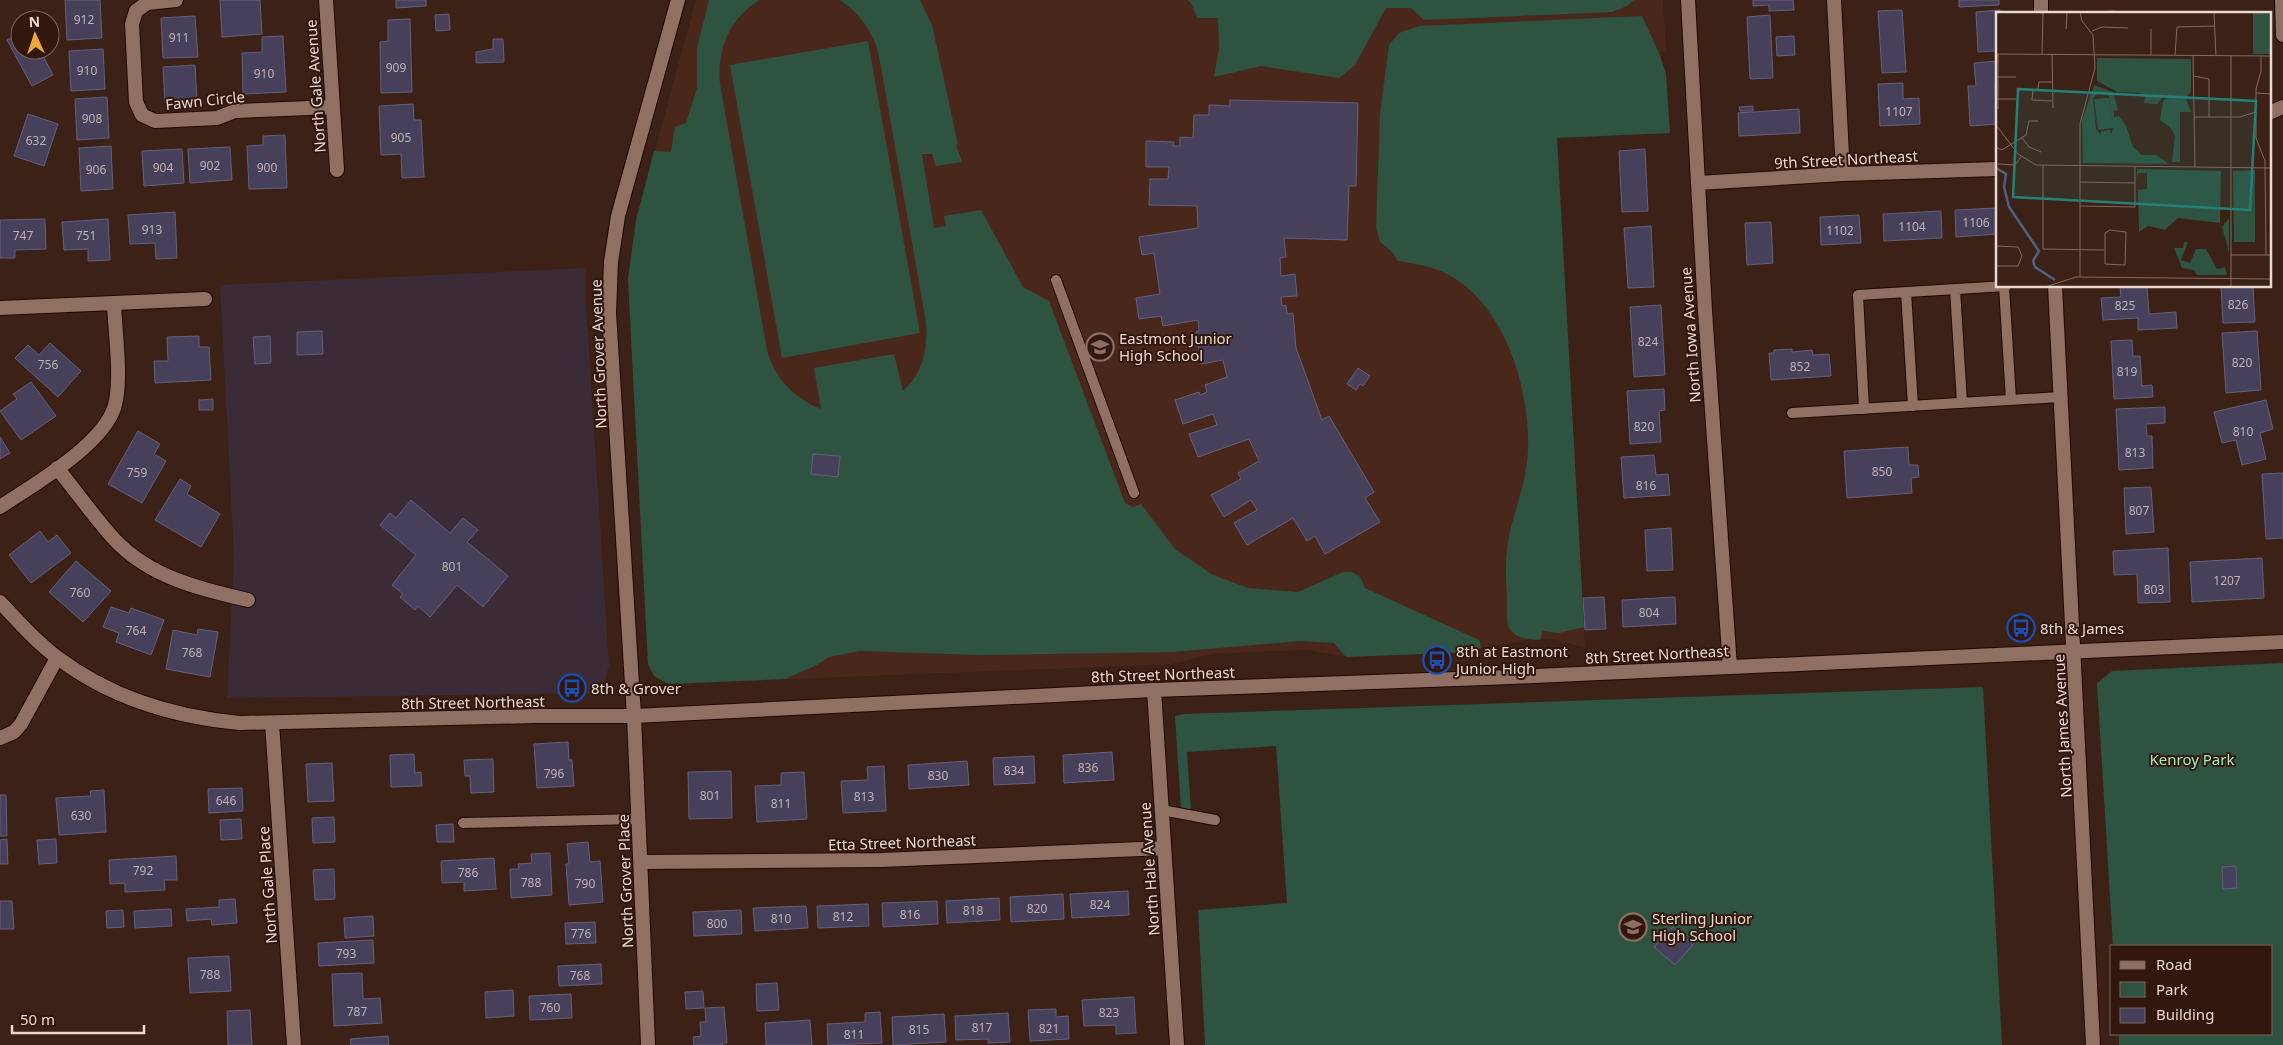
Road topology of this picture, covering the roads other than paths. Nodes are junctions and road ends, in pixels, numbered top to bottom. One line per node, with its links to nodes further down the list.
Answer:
1 (176, 0): 8 (street, Fawn Circle)
2 (326, 0): 8 (street, North Gale Avenue)
3 (678, 0): 40 (street, North Grover Avenue)
4 (1688, 0): 14 (street, North Iowa Avenue)
5 (1834, 0): 13 (street)
6 (2282, 0): 7 (street)
7 (2283, 35)
8 (333, 107): 12 (street, North Gale Avenue)
9 (2283, 107): 10 (street)
10 (2270, 113)
11 (1996, 169): 13 (street, 9th Street Northeast)
12 (337, 170)
13 (1843, 174): 14 (street, 9th Street Northeast)
14 (1698, 183): 38 (street, North Iowa Avenue)
15 (1056, 280): 31 (lane)
16 (1996, 287): 19 (lane)
17 (2005, 288): 25 (lane)
18 (2055, 288): 24 (street, North James Avenue)
19 (1955, 289): 20 (lane); 26 (lane)
20 (1906, 292): 27 (lane); 28 (lane)
21 (205, 299): 22 (street)
22 (114, 303): 23 (street); 30 (street)
23 (0, 308)
24 (2060, 397): 25 (lane); 36 (street, North James Avenue)
25 (2010, 400): 26 (lane)
26 (1962, 403): 27 (lane)
27 (1912, 406): 28 (lane)
28 (1864, 409): 29 (lane)
29 (1792, 413)
30 (57, 468): 32 (street); 33 (street)
31 (1134, 493)
32 (0, 507)
33 (248, 600)
34 (0, 602): 37 (street, 8th Street Northeast)
35 (2283, 642): 36 (street, 8th Street Northeast)
36 (2074, 650): 38 (street, 8th Street Northeast); 52 (street, North James Avenue)
37 (57, 658): 41 (street, 8th Street Northeast); 42 (street)
38 (1730, 666): 39 (street, 8th Street Northeast)
39 (1154, 690): 40 (street, 8th Street Northeast); 43 (street, North Hale Avenue)
40 (634, 716): 41 (street, 8th Street Northeast); 44 (street, North Grover Place)
41 (272, 723): 49 (street, North Gale Place)
42 (0, 738)
43 (1162, 810): 45 (lane); 47 (street, North Hale Avenue)
44 (639, 819): 46 (lane); 48 (street, North Grover Place)
45 (1215, 820)
46 (464, 823)
47 (1164, 848): 48 (street, Etta Street Northeast); 51 (street, North Hale Avenue)
48 (641, 862): 50 (street, North Grover Place)
49 (294, 1045)
50 (648, 1045)
51 (1176, 1045)
52 (2093, 1045)

